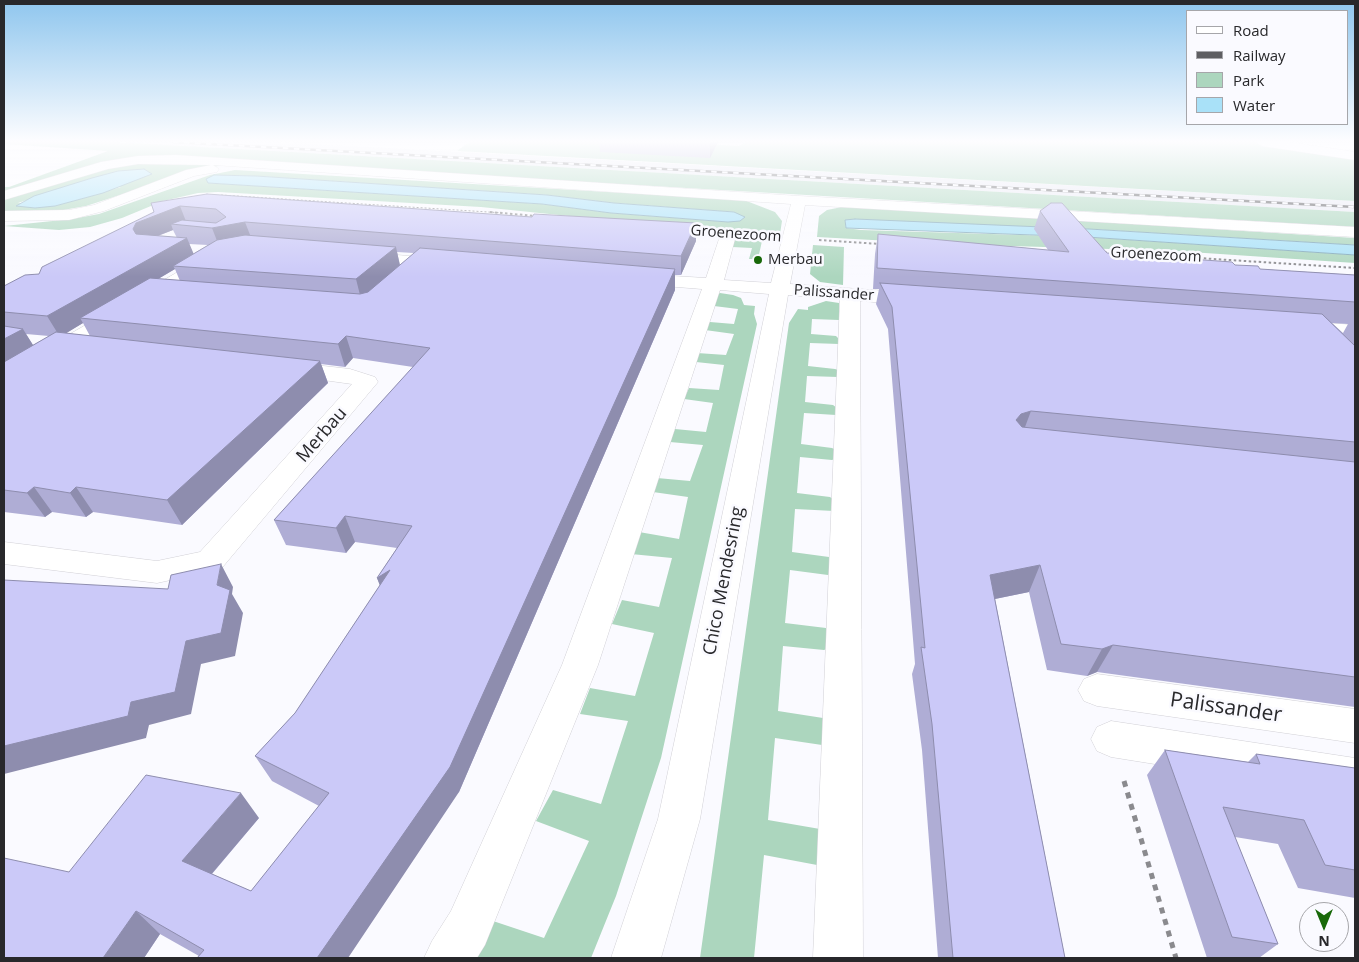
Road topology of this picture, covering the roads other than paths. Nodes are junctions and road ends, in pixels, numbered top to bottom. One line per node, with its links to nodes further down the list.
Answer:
1 (38, 187): 4 (street, Groenezoom)
2 (154, 187): 6 (street, Groenezoom)
3 (600, 187): 5 (street, Groenezoom)
4 (4, 196)
5 (799, 200): 7 (street, Groenezoom); 16 (street, Chico Mendesring)
6 (4, 216)
7 (1355, 232)
8 (727, 239): 15 (street)
9 (190, 250): 17 (street)
10 (340, 255): 11 (street)
11 (419, 262): 12 (street); 14 (street)
12 (458, 265)
13 (625, 278): 15 (street)
14 (396, 281)
15 (713, 285): 16 (street); 35 (street)
16 (779, 290): 19 (street, Palissander); 36 (street, Chico Mendesring)
17 (158, 291): 18 (street); 25 (street)
18 (188, 294)
19 (850, 294): 20 (street, Palissander); 37 (street)
20 (929, 300)
21 (1285, 325): 22 (street)
22 (1315, 328): 23 (street); 26 (street)
23 (1355, 331)
24 (23, 342): 25 (street)
25 (62, 346): 27 (street); 29 (street)
26 (1335, 348)
27 (102, 350)
28 (260, 367): 30 (street, Merbau)
29 (4, 381)
30 (4, 553)
31 (1097, 690): 32 (street, Palissander)
32 (1355, 726)
33 (1111, 739): 34 (street)
34 (1355, 777)
35 (449, 958)
36 (636, 958)
37 (838, 958)

